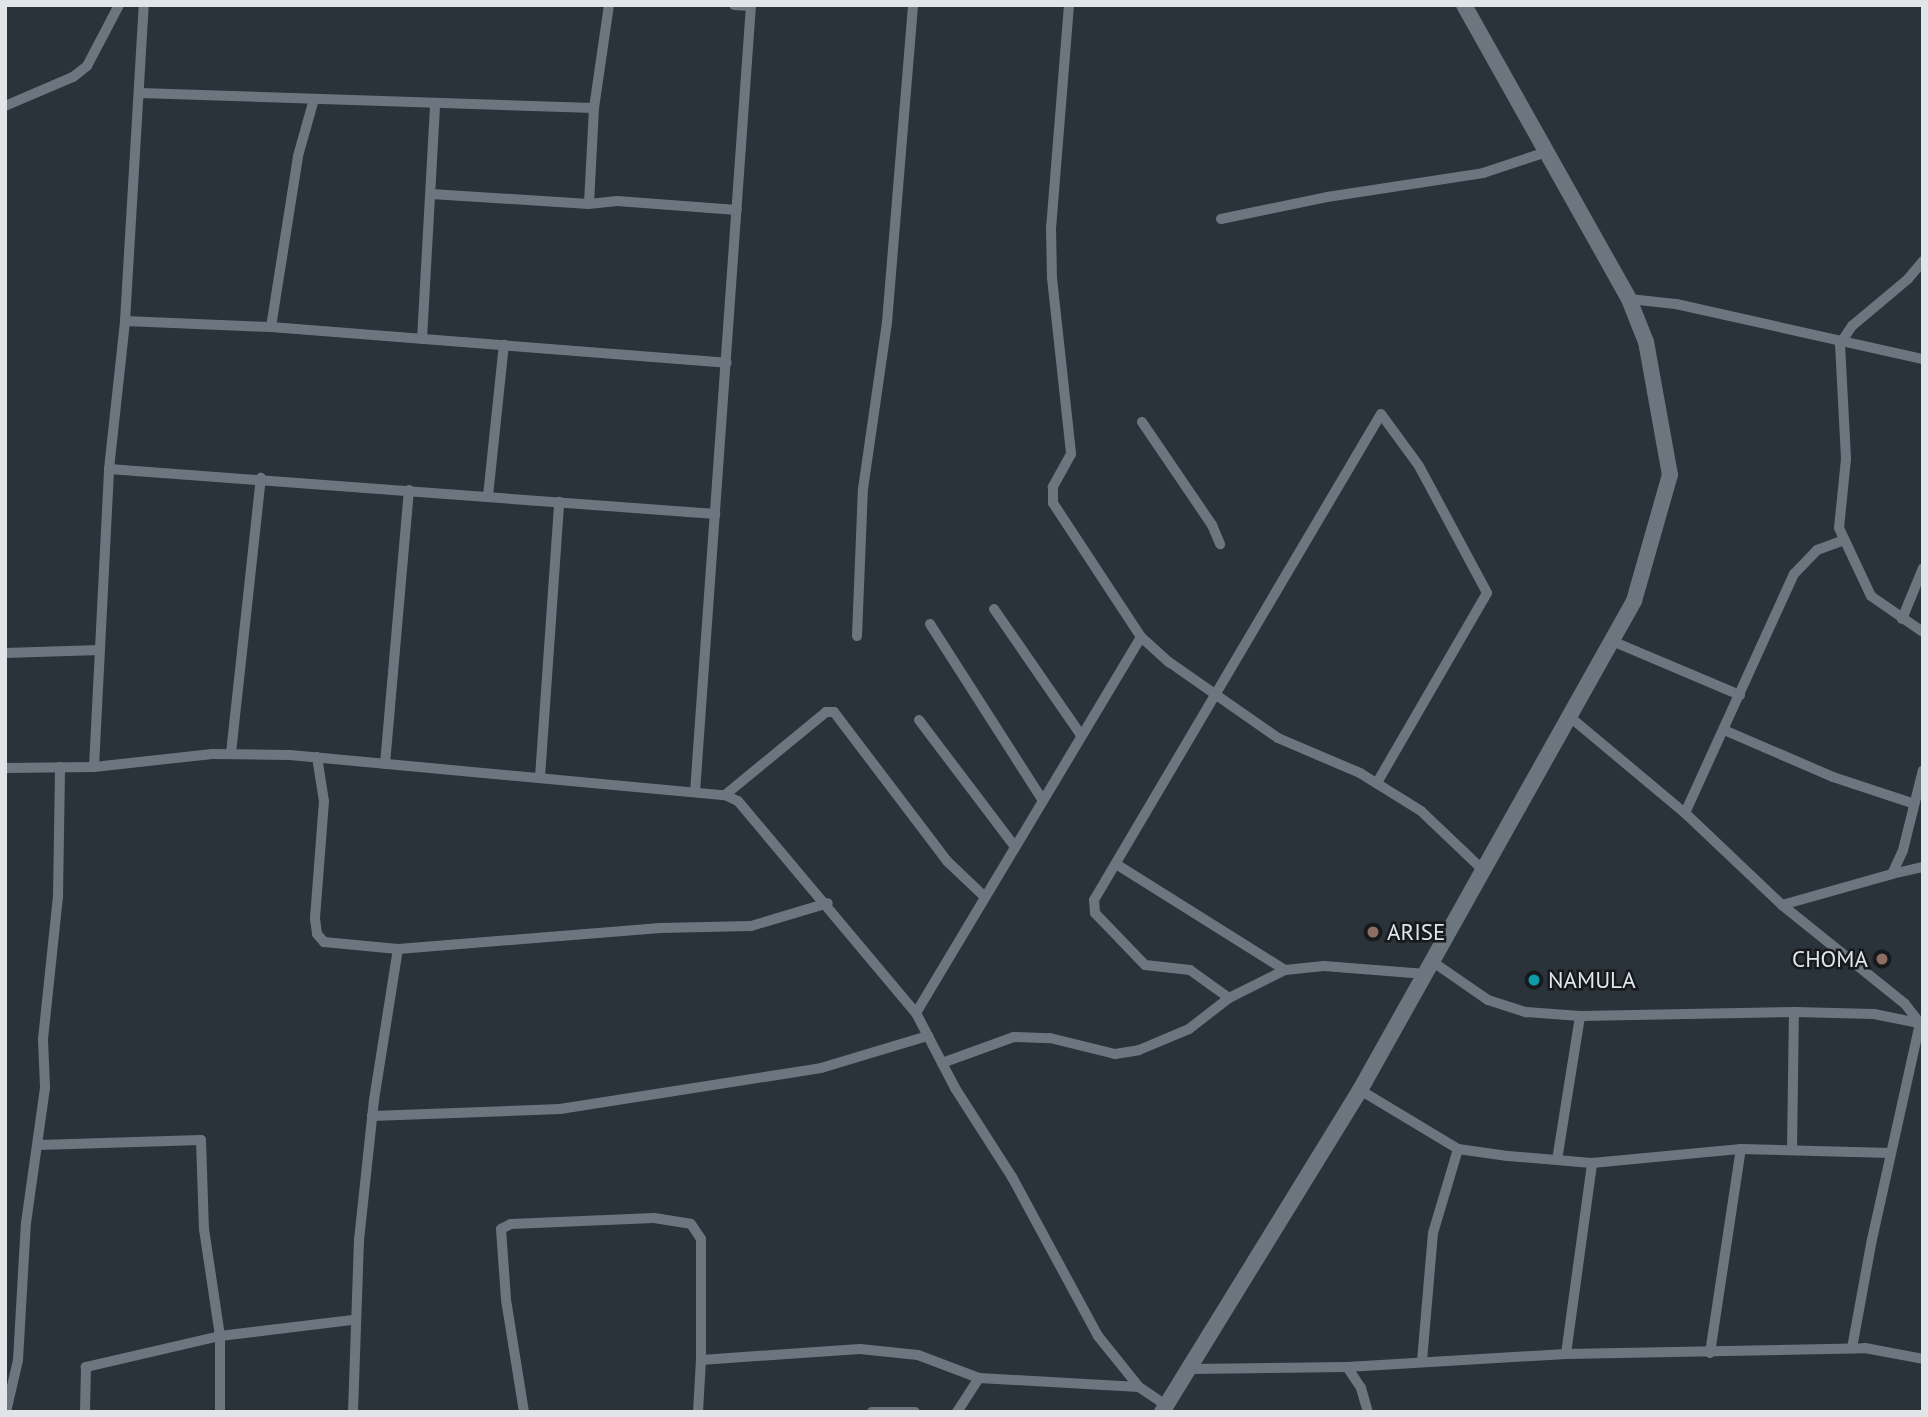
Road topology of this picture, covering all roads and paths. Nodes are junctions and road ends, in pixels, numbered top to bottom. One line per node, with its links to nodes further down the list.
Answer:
1 (119, 5): 12 (street)
2 (144, 5): 9 (street)
3 (609, 5): 13 (street)
4 (734, 5): 8 (street)
5 (913, 5): 42 (street)
6 (1069, 5): 43 (street)
7 (1464, 5): 14 (street)
8 (751, 6): 17 (street)
9 (140, 93): 10 (street); 21 (street)
10 (314, 99): 11 (street); 22 (street)
11 (435, 104): 13 (street); 15 (street)
12 (5, 106)
13 (594, 108): 16 (street)
14 (1546, 152): 18 (street); 20 (street)
15 (431, 194): 16 (street); 23 (street)
16 (589, 204): 17 (street)
17 (737, 210): 27 (street)
18 (1221, 219)
19 (1923, 261): 24 (street)
20 (1629, 299): 24 (street); 44 (street)
21 (123, 327): 22 (street); 29 (street)
22 (271, 327): 23 (street)
23 (422, 339): 25 (street)
24 (1840, 344): 26 (street); 35 (street)
25 (504, 345): 27 (street); 32 (street)
26 (1923, 359)
27 (726, 363): 34 (street)
28 (1142, 422): 36 (street)
29 (109, 469): 30 (street); 45 (street)
30 (261, 478): 31 (street); 53 (street)
31 (409, 490): 32 (street); 55 (street)
32 (488, 496): 33 (street)
33 (559, 502): 34 (street); 60 (street)
34 (715, 514): 62 (street)
35 (1842, 541): 39 (street); 48 (street)
36 (1220, 544)
37 (1923, 568): 39 (street)
38 (994, 609): 52 (street)
39 (1902, 619): 41 (street)
40 (930, 624): 64 (street)
41 (1923, 632)
42 (858, 636)
43 (1141, 637): 47 (street); 52 (street)
44 (1612, 641): 48 (street); 49 (street)
45 (100, 650): 46 (street); 57 (street)
46 (5, 653)
47 (1213, 695): 61 (street); 61 (street); 68 (street)
48 (1740, 695): 51 (street)
49 (1570, 716): 66 (street); 70 (street)
50 (919, 720): 67 (street)
51 (1724, 730): 65 (street); 66 (street)
52 (1081, 736): 64 (street)
53 (232, 753): 54 (street); 57 (street)
54 (317, 757): 55 (street); 75 (street)
55 (385, 764): 60 (street)
56 (60, 767): 57 (street); 58 (street); 87 (street)
57 (94, 767)
58 (5, 768)
59 (1923, 770): 65 (street)
60 (540, 778): 62 (street)
61 (1377, 783): 70 (street)
62 (695, 792): 63 (street)
63 (725, 794): 72 (street); 73 (street)
64 (1042, 799): 67 (street)
65 (1912, 803): 71 (street)
66 (1685, 813): 74 (street)
67 (1015, 847): 72 (street)
68 (1116, 864): 77 (street); 78 (street)
69 (1923, 867): 71 (street)
70 (1485, 872): 76 (street)
71 (1892, 874): 74 (street)
72 (985, 897): 80 (street)
73 (828, 903): 75 (street); 80 (street)
74 (1782, 905): 82 (street)
75 (398, 948): 86 (street)
76 (1430, 968): 77 (street); 81 (street); 85 (street)
77 (1285, 970): 78 (street)
78 (1229, 998): 84 (street)
79 (1794, 1012): 81 (street); 82 (street); 90 (street)
80 (916, 1013): 83 (street)
81 (1580, 1016): 92 (street)
82 (1921, 1024): 91 (street)
83 (928, 1036): 84 (street); 86 (street)
84 (942, 1063): 105 (street)
85 (1360, 1090): 88 (street); 103 (street)
86 (372, 1116): 94 (street)
87 (38, 1145): 95 (street); 107 (street)
88 (1458, 1149): 92 (street); 101 (street)
89 (1741, 1149): 90 (street); 93 (street); 97 (street)
90 (1792, 1150): 91 (street)
91 (1891, 1153): 96 (street)
92 (1557, 1160): 93 (street)
93 (1592, 1163): 98 (street)
94 (353, 1320): 95 (street); 110 (street)
95 (220, 1336): 108 (street); 109 (street)
96 (1852, 1348): 97 (street); 99 (street)
97 (1710, 1353): 98 (street)
98 (1566, 1354): 101 (street)
99 (1923, 1359)
100 (701, 1360): 104 (street); 111 (street); 112 (street)
101 (1422, 1361): 102 (street)
102 (1346, 1367): 103 (street); 116 (street)
103 (1188, 1369): 106 (street)
104 (979, 1378): 105 (street); 115 (street)
105 (1139, 1387): 106 (street)
106 (1164, 1408)
107 (6, 1412)
108 (85, 1412)
109 (220, 1412)
110 (353, 1412)
111 (524, 1412)
112 (698, 1412)
113 (872, 1412): 114 (street)
114 (915, 1412)
115 (957, 1412)
116 (1368, 1412)

